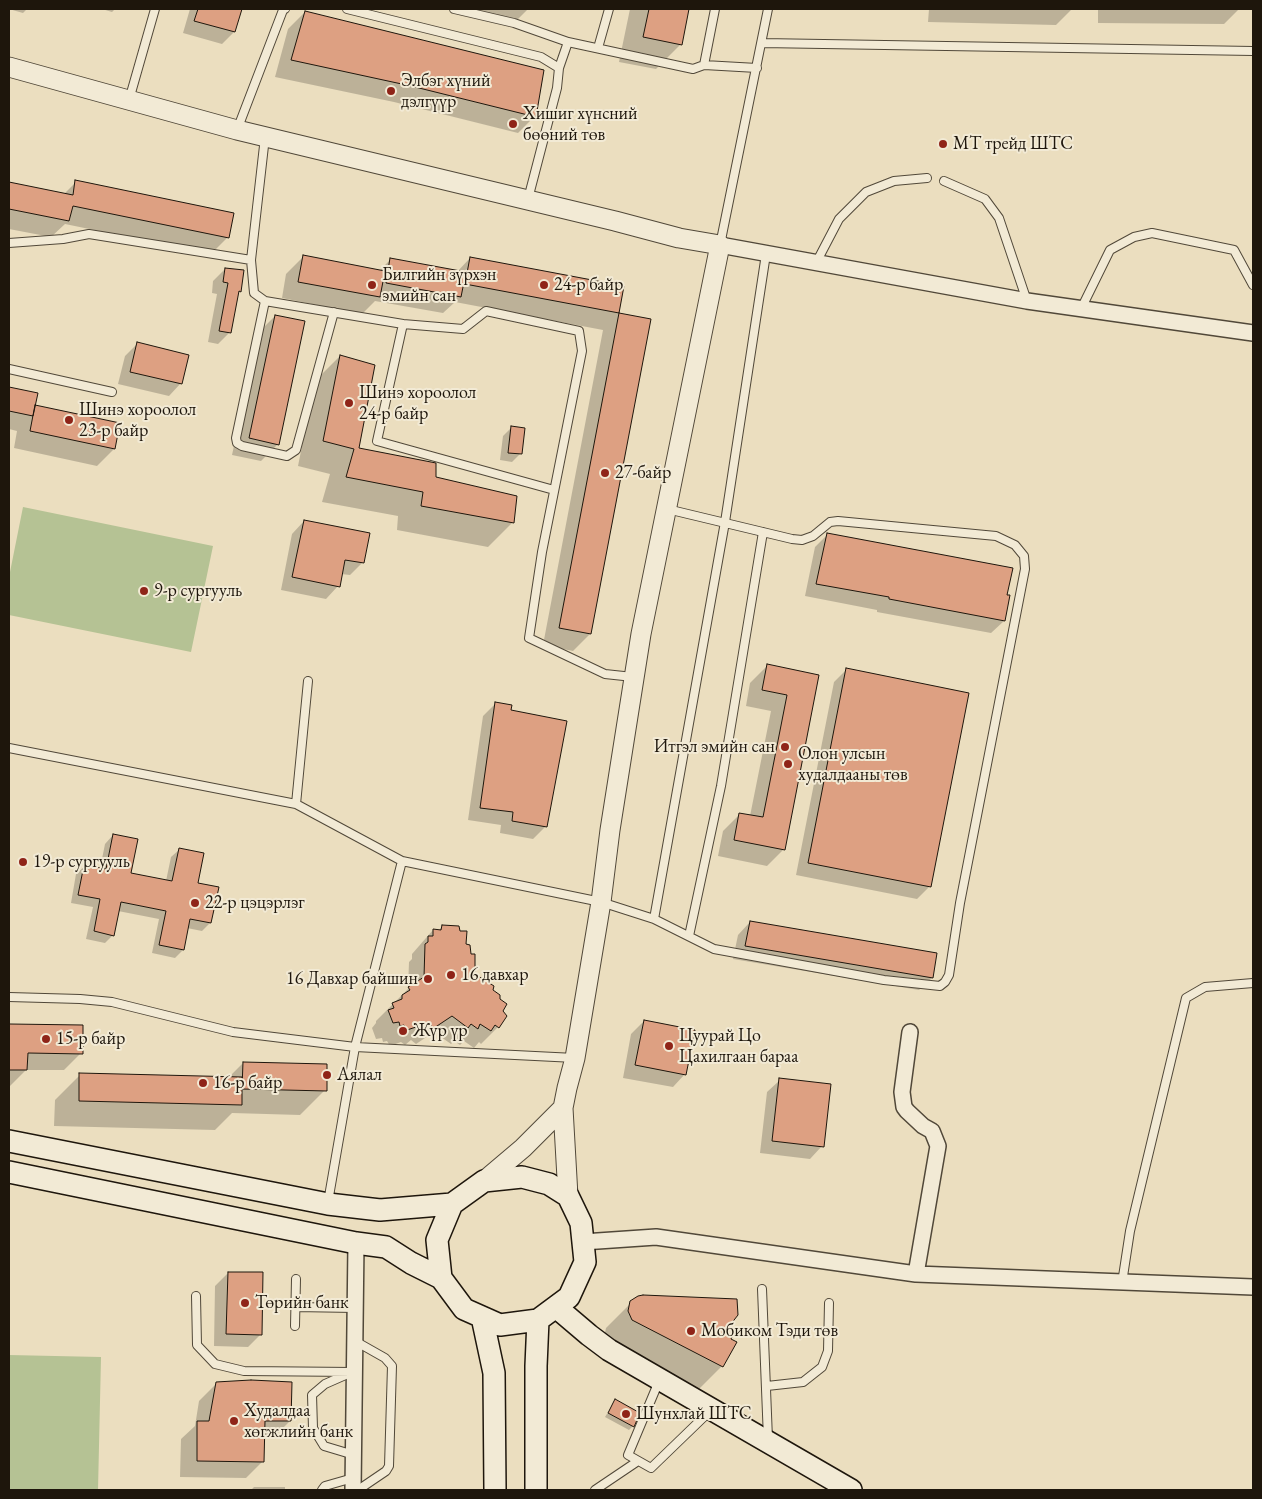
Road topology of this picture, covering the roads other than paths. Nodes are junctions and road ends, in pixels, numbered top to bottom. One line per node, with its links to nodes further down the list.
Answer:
1 (155, 9): 17 (lane)
2 (285, 9): 18 (lane)
3 (347, 9): 15 (lane)
4 (454, 9): 8 (lane)
5 (609, 9): 11 (lane)
6 (714, 9): 13 (lane)
7 (768, 9): 10 (lane)
8 (473, 11): 9 (lane)
9 (568, 42): 11 (lane); 15 (lane)
10 (762, 43): 12 (lane); 16 (lane)
11 (598, 48): 13 (lane)
12 (1253, 51)
13 (704, 65): 16 (lane)
14 (9, 67): 17 (street)
15 (559, 68): 22 (lane)
16 (757, 68): 24 (lane)
17 (129, 100): 18 (street)
18 (237, 130): 19 (street)
19 (265, 137): 22 (street); 26 (lane)
20 (927, 178): 27 (lane)
21 (944, 181): 30 (lane)
22 (527, 200): 24 (street)
23 (9, 243): 26 (lane)
24 (720, 245): 25 (street); 38 (street)
25 (766, 254): 27 (street); 39 (lane)
26 (251, 260): 29 (lane)
27 (816, 263): 30 (street)
28 (1253, 285): 31 (lane)
29 (265, 300): 32 (lane); 32 (lane)
30 (1027, 301): 31 (street)
31 (1081, 309): 34 (street)
32 (334, 312): 33 (lane)
33 (403, 324): 37 (lane); 37 (lane)
34 (1253, 332)
35 (9, 369): 36 (lane)
36 (112, 392)
37 (554, 490): 41 (lane)
38 (667, 509): 39 (lane); 41 (street)
39 (724, 522): 40 (lane); 47 (lane)
40 (763, 532): 48 (lane); 48 (lane)
41 (634, 677): 46 (street)
42 (308, 681): 44 (lane)
43 (9, 748): 44 (lane)
44 (296, 804): 45 (lane)
45 (402, 861): 46 (lane); 52 (lane)
46 (601, 902): 47 (lane); 53 (street)
47 (654, 919): 48 (lane)
48 (688, 936)
49 (1253, 983): 66 (lane)
50 (9, 997): 52 (lane)
51 (910, 1032): 63 (street)
52 (355, 1047): 53 (lane); 59 (lane)
53 (576, 1058): 54 (street)
54 (563, 1108): 57 (street); 58 (street)
55 (9, 1141): 59 (main road)
56 (9, 1172): 62 (main road)
57 (484, 1181): 58 (main road); 60 (main road)
58 (568, 1196): 61 (main road)
59 (328, 1204): 60 (main road)
60 (452, 1204): 64 (main road)
61 (582, 1242): 63 (street); 72 (main road)
62 (356, 1243): 64 (main road); 73 (street)
63 (916, 1274): 66 (street)
64 (441, 1278): 74 (main road)
65 (296, 1279): 71 (lane)
66 (1122, 1283): 67 (street)
67 (1253, 1288)
68 (762, 1289): 80 (lane)
69 (196, 1296): 78 (lane)
70 (829, 1302): 80 (lane)
71 (295, 1307): 73 (lane); 76 (lane)
72 (556, 1307): 75 (main road); 79 (main road)
73 (355, 1308): 77 (street)
74 (482, 1317): 75 (main road); 87 (main road)
75 (538, 1320): 88 (main road)
76 (295, 1326)
77 (355, 1341): 78 (street); 85 (lane)
78 (354, 1372): 83 (street); 83 (lane)
79 (660, 1379): 81 (main road); 84 (lane)
80 (767, 1386): 82 (lane)
81 (712, 1409): 82 (main road); 84 (lane)
82 (769, 1444): 90 (main road)
83 (354, 1455): 85 (street)
84 (638, 1461): 89 (lane)
85 (355, 1486): 86 (lane)
86 (322, 1490)
87 (495, 1490)
88 (536, 1490)
89 (595, 1490)
90 (851, 1490)

